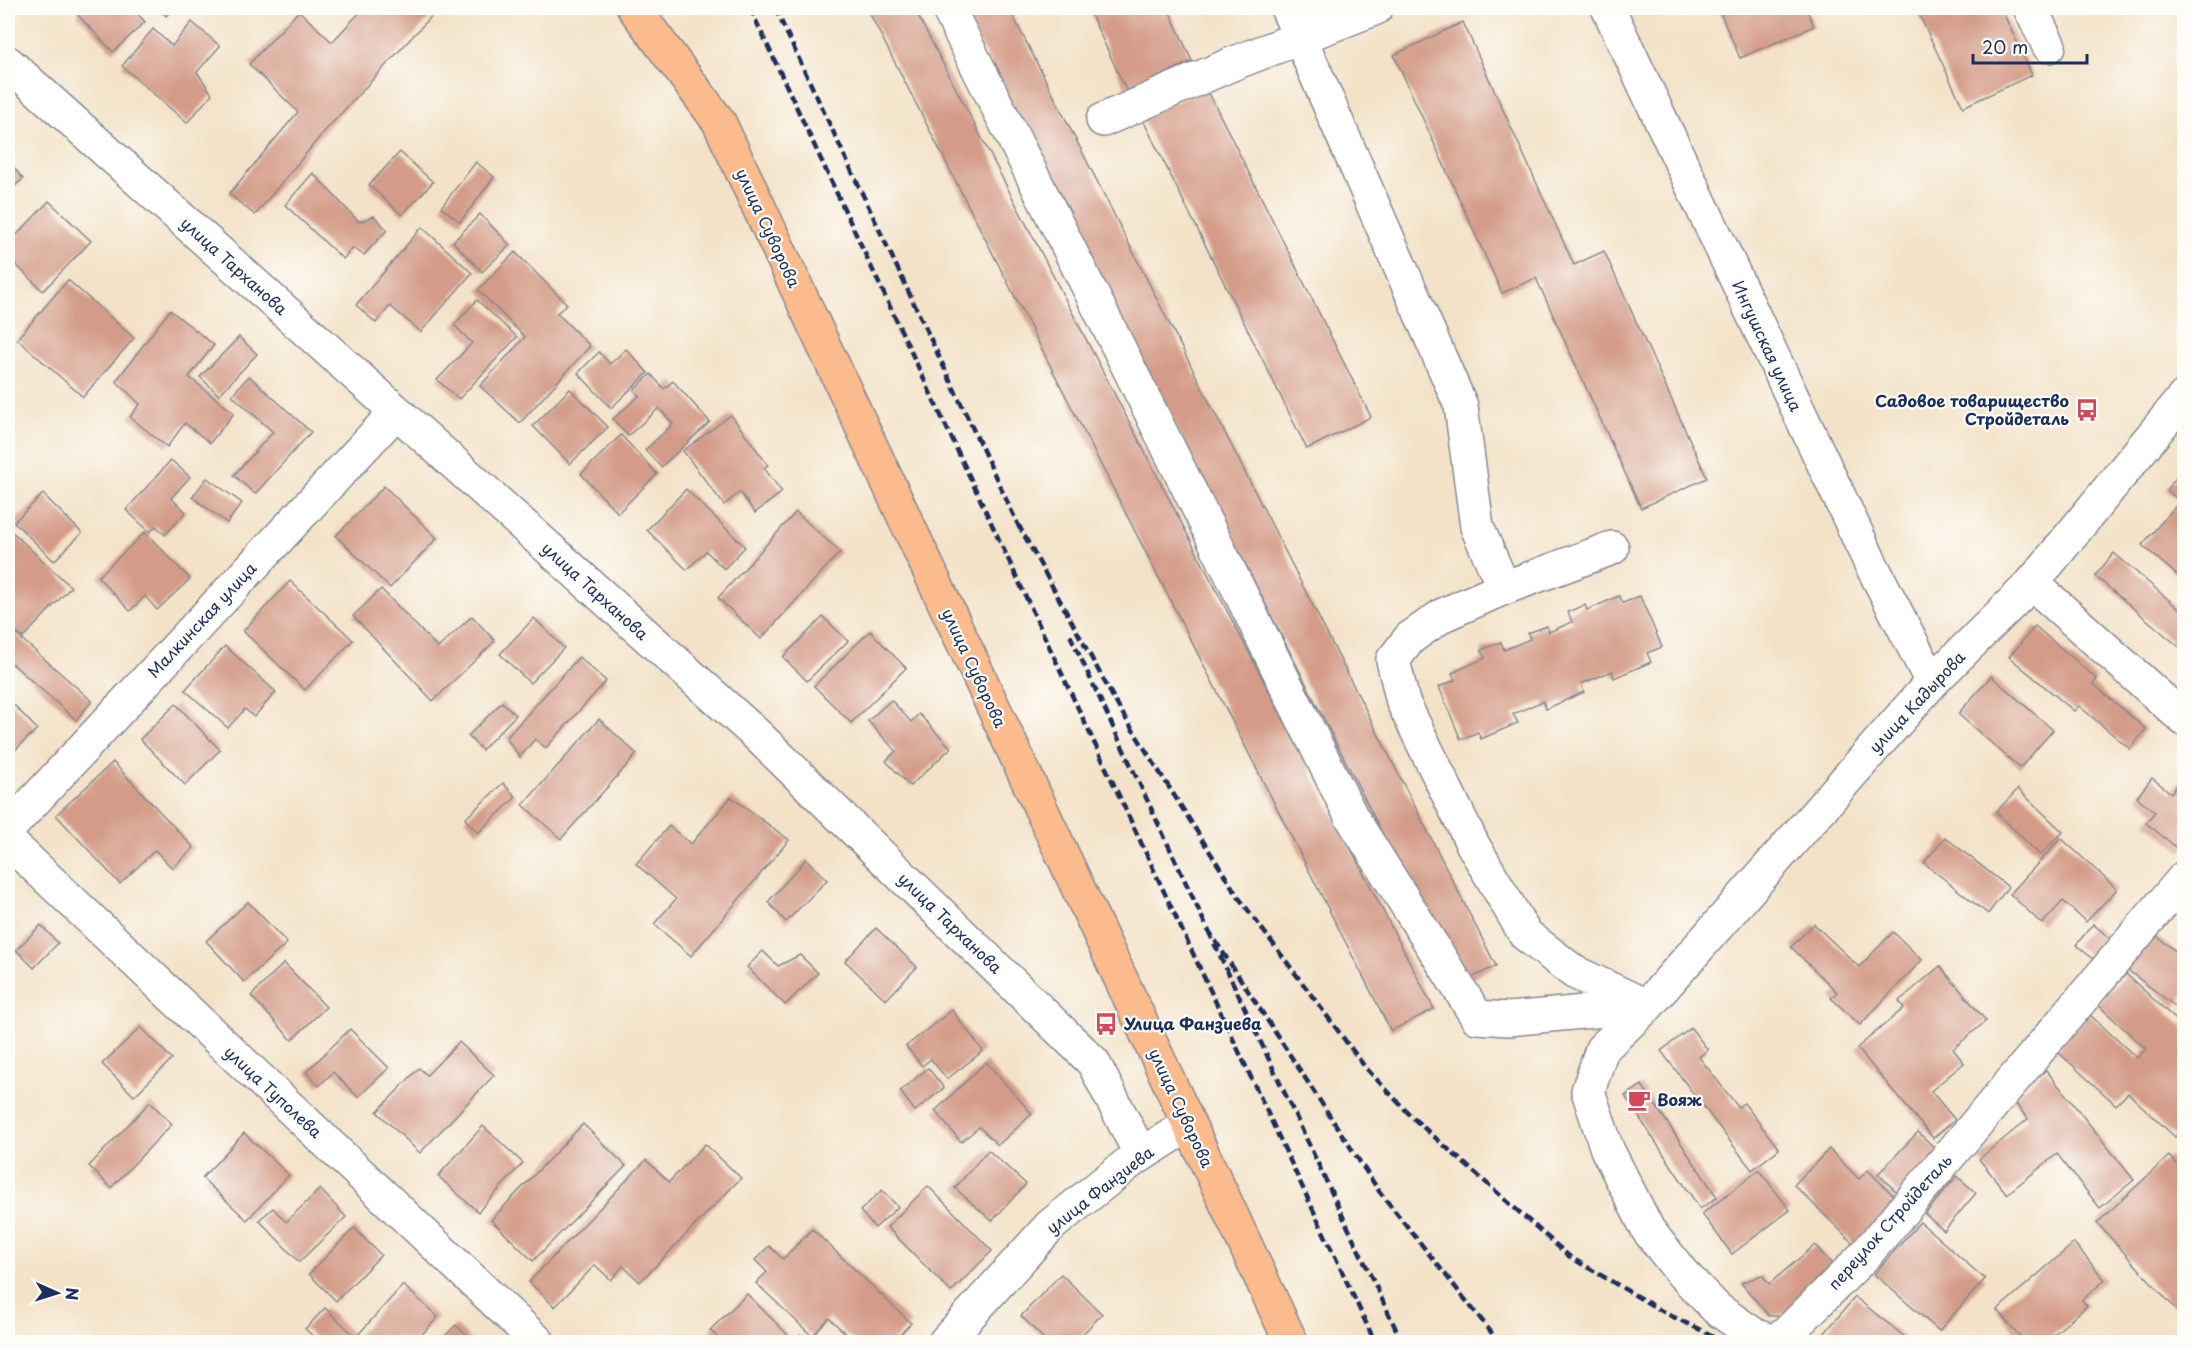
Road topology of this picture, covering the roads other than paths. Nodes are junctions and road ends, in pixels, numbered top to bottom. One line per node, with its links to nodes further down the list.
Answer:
1 (634, 8): 22 (main road, улица Суворова)
2 (948, 8): 21 (street)
3 (1287, 8): 7 (street)
4 (1376, 8): 7 (street)
5 (1608, 8): 16 (street, Ингушская улица)
6 (2030, 8): 8 (street)
7 (1301, 37): 10 (street); 15 (street)
8 (2049, 46)
9 (8, 63): 12 (street, улица Тарханова)
10 (1103, 120)
11 (2184, 397): 14 (street, улица Кадырова)
12 (396, 412): 18 (street, Малкинская улица); 23 (street, улица Тарханова)
13 (1612, 548): 15 (street)
14 (2032, 582): 16 (street, улица Кадырова); 17 (street)
15 (1504, 588): 21 (street)
16 (1932, 682): 21 (street, улица Кадырова)
17 (2184, 719)
18 (8, 829)
19 (8, 842): 24 (street, улица Туполева)
20 (2184, 878): 21 (street, переулок Стройдеталь)
21 (1647, 1006)
22 (1188, 1125): 23 (street, улица Фанзиева); 26 (main road, улица Суворова)
23 (1142, 1155): 25 (street, улица Фанзиева)
24 (538, 1342)
25 (945, 1342)
26 (1292, 1342)

